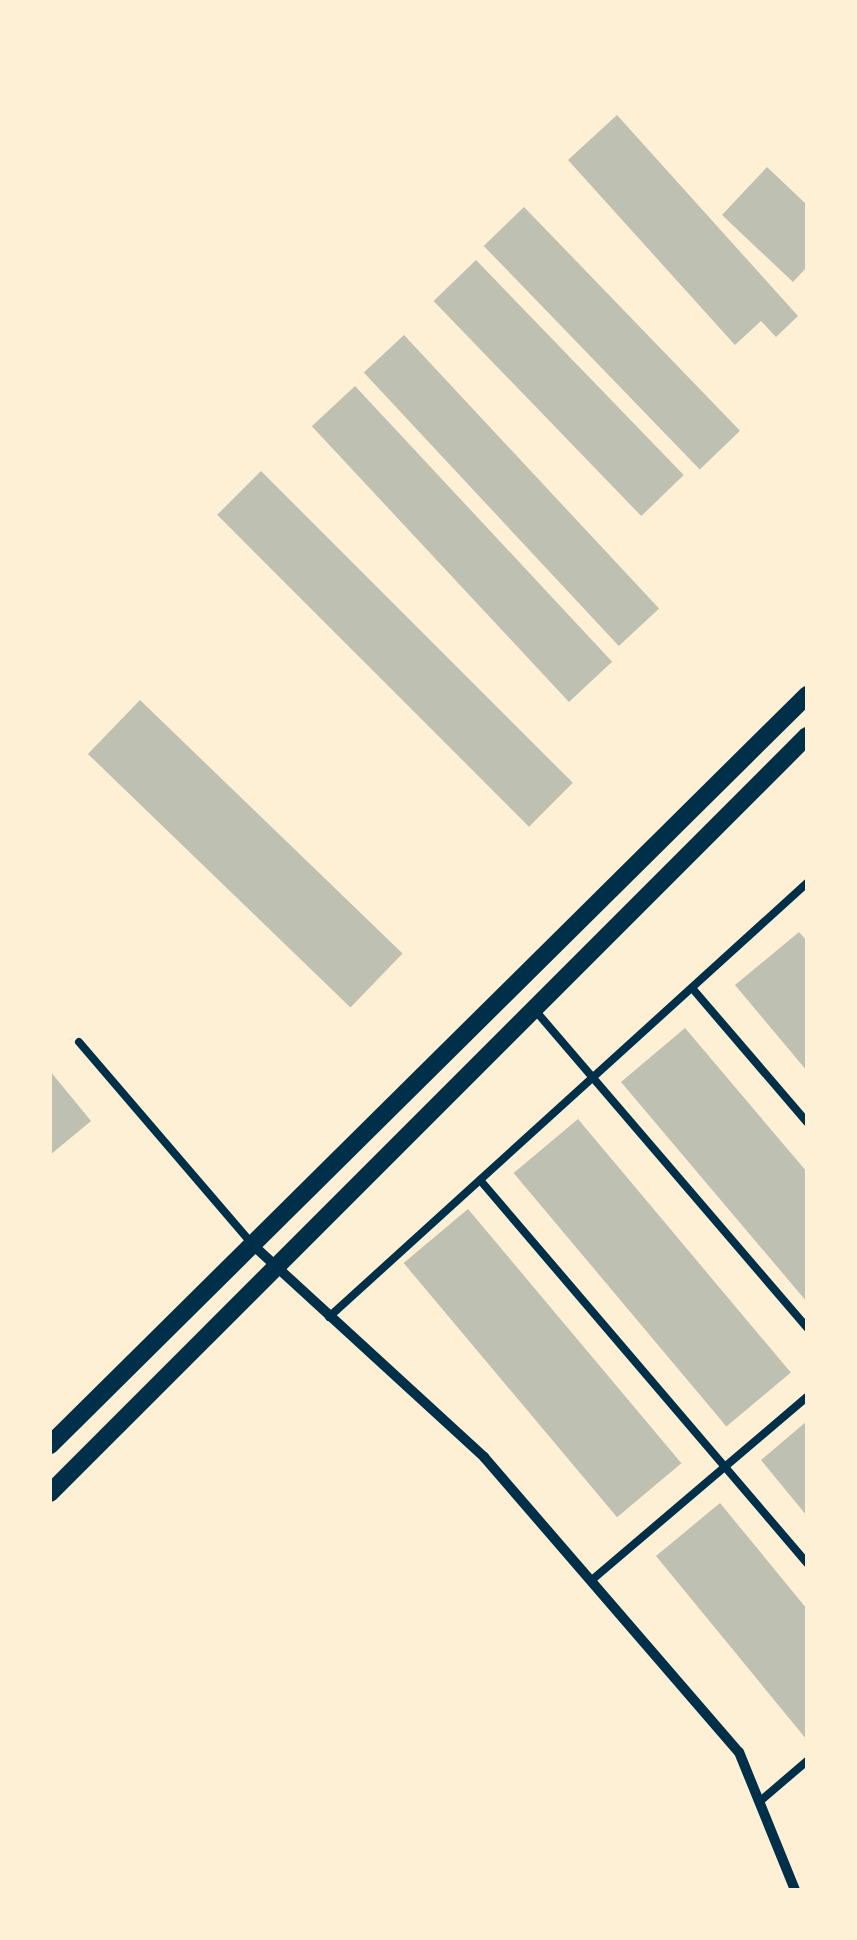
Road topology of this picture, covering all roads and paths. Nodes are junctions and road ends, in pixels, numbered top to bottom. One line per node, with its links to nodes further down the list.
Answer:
1 (807, 696): 10 (street)
2 (807, 736): 5 (street)
3 (807, 883): 4 (lane)
4 (692, 988): 7 (lane); 8 (lane)
5 (534, 1009): 7 (lane); 11 (street)
6 (79, 1042): 10 (lane)
7 (593, 1077): 9 (lane); 13 (lane)
8 (807, 1122)
9 (480, 1180): 12 (lane); 16 (lane)
10 (255, 1248): 11 (street); 15 (street)
11 (276, 1270): 12 (street); 17 (street)
12 (329, 1317): 19 (street)
13 (807, 1328)
14 (807, 1397): 16 (lane)
15 (50, 1445)
16 (725, 1467): 18 (lane); 19 (lane)
17 (50, 1493)
18 (807, 1564)
19 (593, 1579): 21 (street)
20 (807, 1761): 21 (lane)
21 (759, 1802): 22 (street)
22 (795, 1890)

